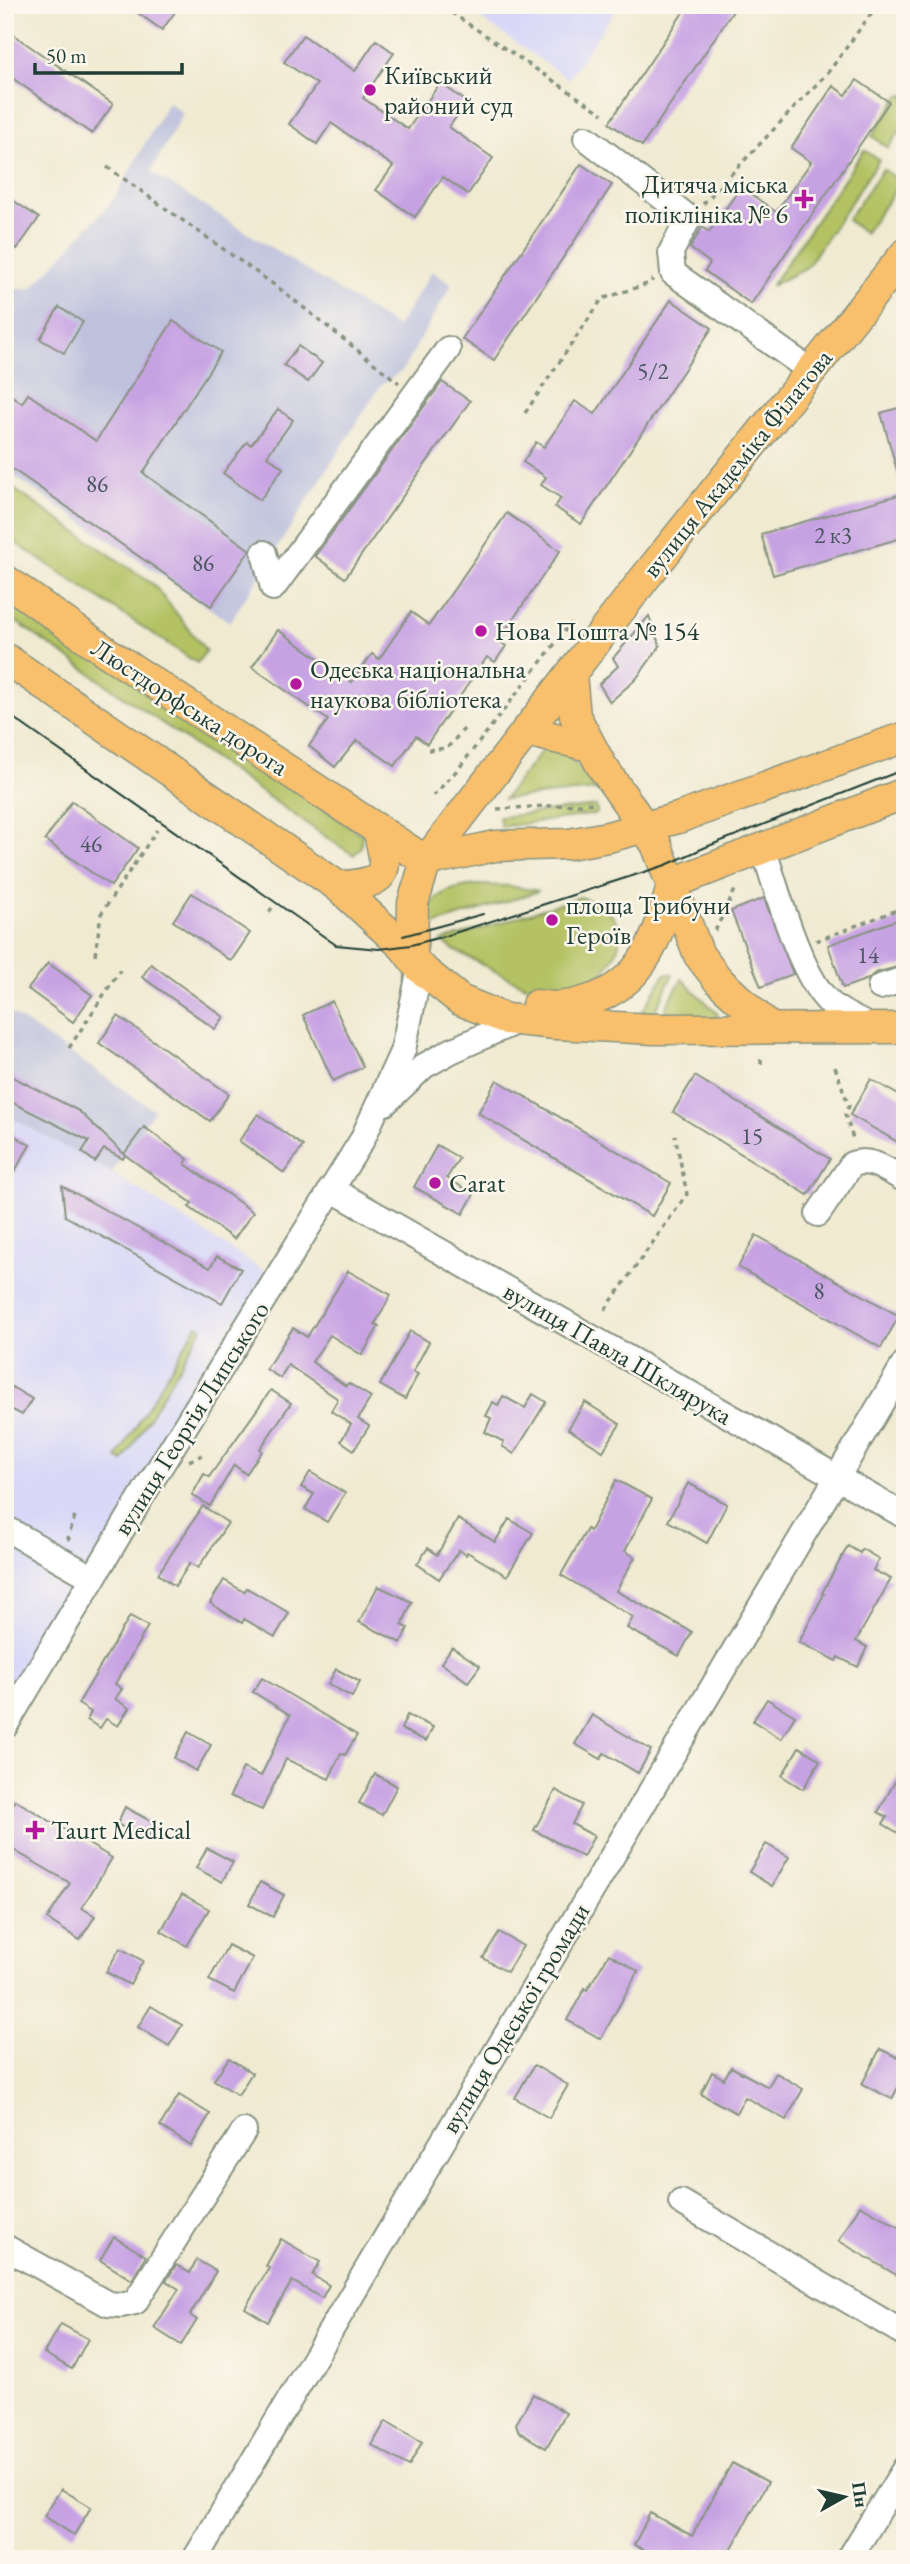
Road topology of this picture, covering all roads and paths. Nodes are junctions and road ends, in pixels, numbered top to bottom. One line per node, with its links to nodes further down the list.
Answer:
1 (443, 7): 3 (path)
2 (873, 11): 6 (path)
3 (603, 114)
4 (586, 138): 6 (street)
5 (107, 167): 11 (path)
6 (689, 218): 7 (street)
7 (671, 251): 10 (street); 12 (path)
8 (905, 254): 10 (main road, вулиця Академіка Філатова)
9 (448, 349): 11 (street)
10 (811, 371): 17 (main road, вулиця Академіка Філатова)
11 (415, 395): 13 (street)
12 (525, 413)
13 (264, 552)
14 (5, 580): 28 (main road, Люстдорфська дорога)
15 (571, 622): 24 (path)
16 (5, 658): 33 (main road)
17 (571, 674): 19 (main road, вулиця Академіка Філатова); 21 (main road)
18 (464, 729): 22 (path)
19 (526, 732): 21 (main road); 31 (main road, вулиця Академіка Філатова)
20 (905, 737): 27 (main road)
21 (589, 746): 27 (main road)
22 (428, 750)
23 (905, 793): 30 (main road)
24 (433, 796)
25 (603, 802): 26 (path)
26 (497, 809)
27 (644, 826): 31 (main road); 32 (main road)
28 (378, 829): 31 (main road, Люстдорфська дорога); 33 (main road)
29 (157, 830): 39 (path)
30 (763, 847): 32 (main road); 46 (street)
31 (426, 861): 38 (main road)
32 (667, 869): 43 (main road); 45 (main road)
33 (339, 887): 38 (main road)
34 (736, 890): 36 (path)
35 (905, 907): 37 (path)
36 (715, 932)
37 (814, 942)
38 (414, 953): 43 (main road); 44 (main road); 52 (street, вулиця Георгія Липського)
39 (95, 954)
40 (120, 970): 48 (path)
41 (905, 979): 42 (street)
42 (880, 987)
43 (548, 1007): 44 (street, вулиця Георгія Липського)
44 (519, 1020): 45 (main road); 52 (street, вулиця Георгія Липського)
45 (770, 1028): 46 (main road)
46 (873, 1028): 47 (main road)
47 (905, 1028)
48 (69, 1048)
49 (761, 1059): 50 (path)
50 (761, 1067)
51 (835, 1068): 54 (path)
52 (377, 1110): 56 (street, вулиця Георгія Липського)
53 (675, 1135): 58 (path)
54 (860, 1161): 55 (street); 57 (street)
55 (905, 1180)
56 (331, 1189): 60 (street, вулиця Павла Шклярука); 65 (street, вулиця Георгія Липського)
57 (818, 1214)
58 (605, 1310)
59 (905, 1363): 60 (street, вулиця Одеської громади)
60 (835, 1478): 62 (street, вулиця Павла Шклярука); 72 (street, вулиця Одеської громади)
61 (76, 1513): 64 (path)
62 (905, 1516)
63 (5, 1528): 65 (street)
64 (77, 1548)
65 (93, 1578): 66 (street, вулиця Георгія Липського)
66 (5, 1726)
67 (244, 2131): 69 (street)
68 (681, 2202): 70 (street)
69 (5, 2247)
70 (905, 2334)
71 (905, 2469): 73 (street)
72 (195, 2559)
73 (849, 2559)

